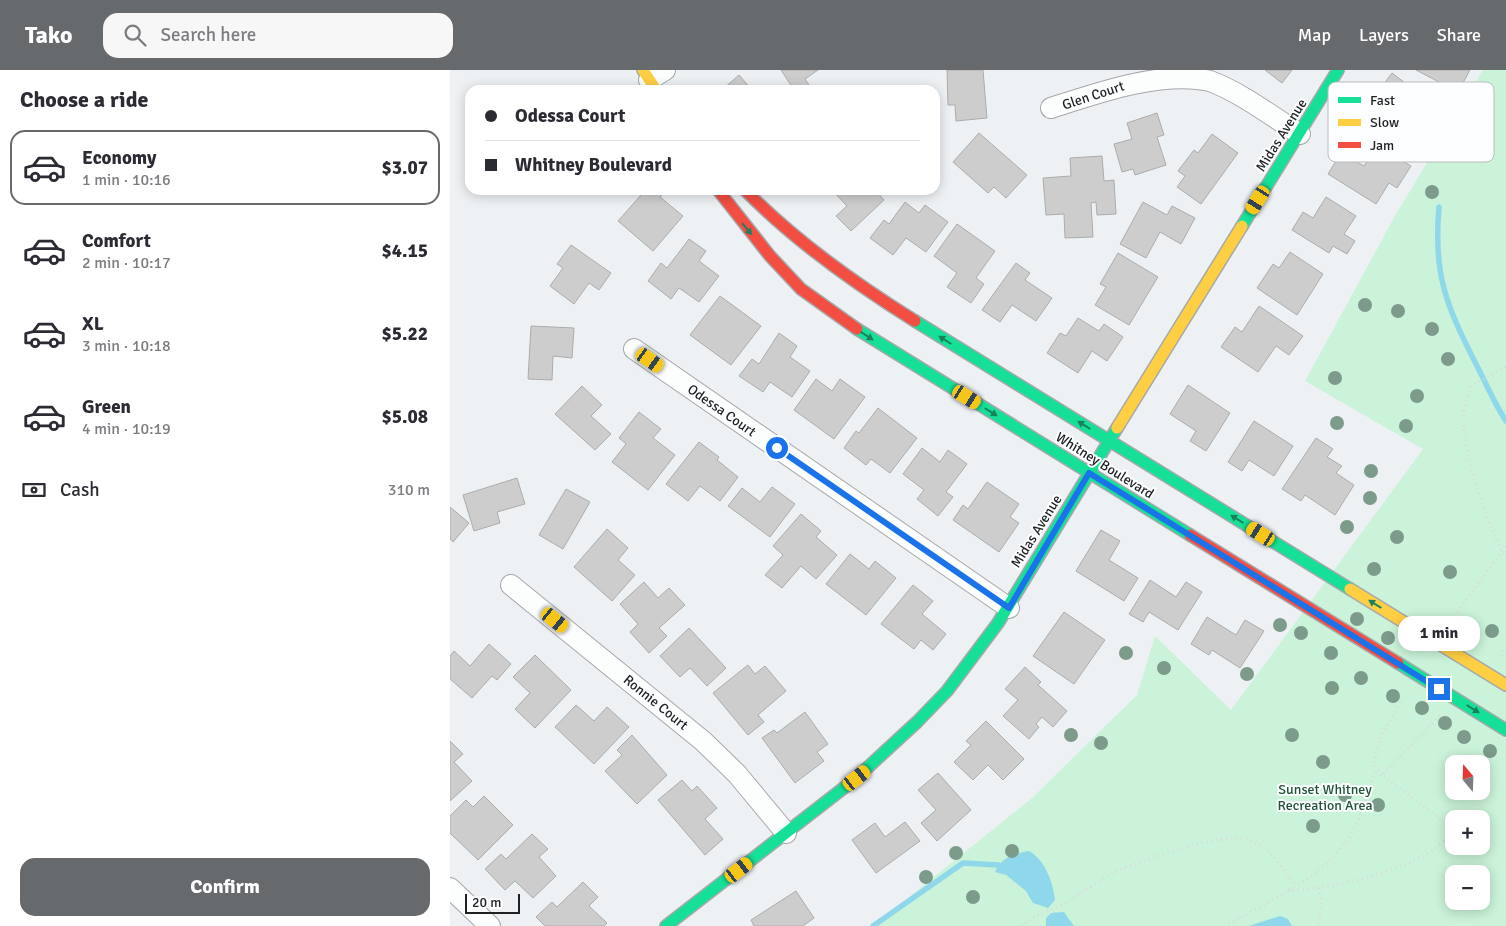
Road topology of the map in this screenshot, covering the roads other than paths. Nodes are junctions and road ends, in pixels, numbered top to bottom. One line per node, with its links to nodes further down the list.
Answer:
1 (1338, 70): 2 (street, Midas Avenue)
2 (1331, 82)
3 (1328, 87): 5 (street, Midas Avenue)
4 (1051, 108): 5 (street, Glen Court)
5 (1300, 134): 9 (street, Midas Avenue)
6 (722, 195): 10 (street, Whitney Boulevard, one-way to 10)
7 (750, 195): 9 (street, Whitney Boulevard, one-way to 7)
8 (634, 349): 12 (street, Odessa Court)
9 (1109, 441): 10 (street, Midas Avenue); 13 (street, Whitney Boulevard, one-way to 9)
10 (1089, 473): 12 (street, Midas Avenue); 14 (street, Whitney Boulevard, one-way to 14)
11 (511, 585): 15 (street, Ronnie Court)
12 (1009, 608): 15 (street, Midas Avenue)
13 (1506, 685)
14 (1506, 730)
15 (786, 833): 18 (street, Midas Avenue)
16 (450, 888): 17 (street)
17 (490, 926)
18 (666, 926)

